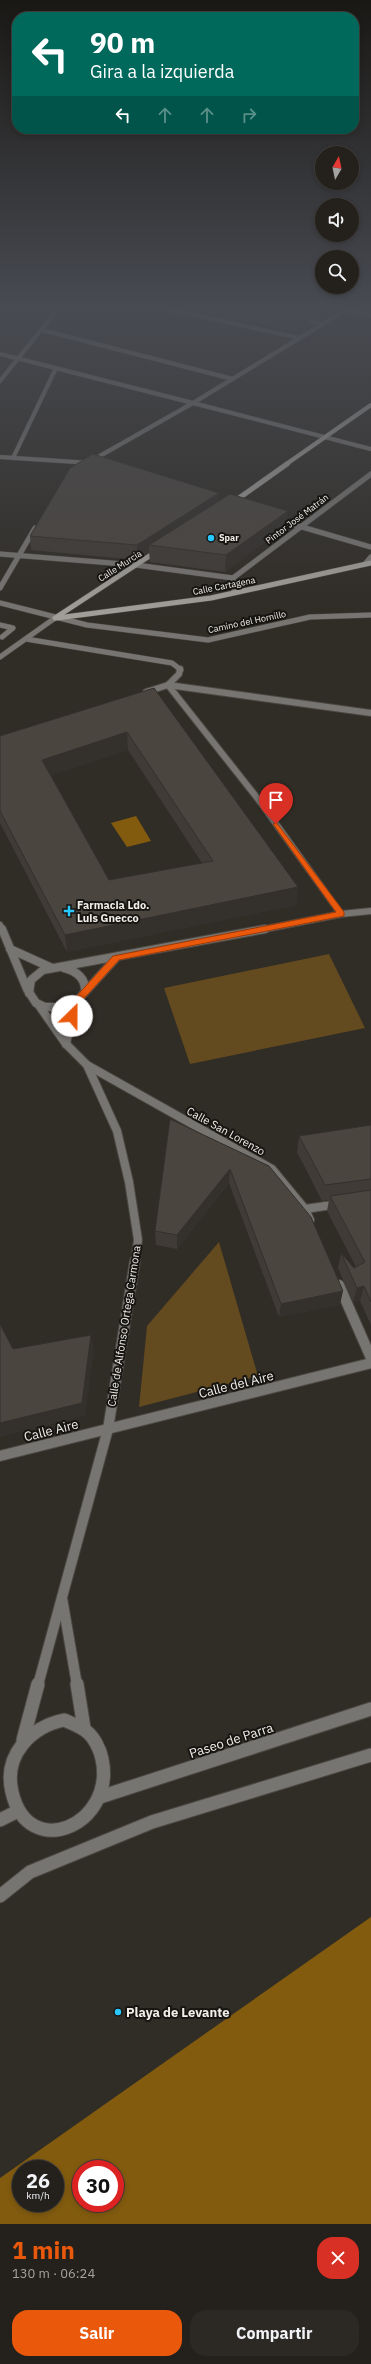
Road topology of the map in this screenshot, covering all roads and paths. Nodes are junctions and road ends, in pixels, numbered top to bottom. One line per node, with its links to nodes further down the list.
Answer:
1 (37, 409): 8 (street)
2 (183, 409): 9 (street)
3 (215, 409): 5 (street)
4 (367, 409): 5 (street)
5 (325, 437): 6 (street); 13 (street)
6 (371, 449)
7 (0, 458): 8 (street)
8 (13, 458): 9 (street)
9 (89, 462): 10 (street); 11 (street)
10 (96, 465)
11 (77, 469)
12 (371, 474): 16 (street, Pintor José Matrán)
13 (235, 508)
14 (271, 518): 16 (street)
15 (39, 522): 20 (street)
16 (299, 526): 17 (street); 25 (street, Pintor José Matrán)
17 (371, 547)
18 (162, 548): 24 (street, Calle Murcia)
19 (0, 554): 20 (street)
20 (19, 556): 24 (street); 26 (street)
21 (371, 557): 23 (street)
22 (371, 563): 23 (street, Calle Cartagena)
23 (365, 564): 27 (street, Calle Cartagena)
24 (136, 565): 25 (street); 30 (street, Calle Murcia)
25 (233, 578): 27 (street)
26 (0, 588)
27 (234, 592): 30 (street, Calle Cartagena)
28 (0, 603): 30 (street, Camino del Hornillo)
29 (371, 616): 30 (street, Camino del Hornillo)
30 (55, 618): 33 (street)
31 (0, 625): 32 (street)
32 (2, 637)
33 (26, 639): 34 (street); 35 (street)
34 (0, 657)
35 (168, 685): 36 (street); 37 (street); 39 (street)
36 (140, 694)
37 (371, 713)
38 (371, 911): 39 (street)
39 (341, 914): 43 (street)
40 (0, 925): 41 (street)
41 (3, 939): 42 (street)
42 (10, 949): 45 (street); 47 (street)
43 (116, 958): 44 (street); 46 (street)
44 (61, 967): 45 (street); 46 (street)
45 (52, 968): 47 (street)
46 (85, 990): 48 (street)
47 (29, 993): 49 (street)
48 (75, 1003): 49 (street); 50 (street)
49 (38, 1004): 50 (street, Calle de Alfonso Ortega Carmona)
50 (66, 1044): 51 (street, Calle de Alfonso Ortega Carmona)
51 (87, 1065): 53 (street, Calle San Lorenzo); 58 (street, Calle de Alfonso Ortega Carmona)
52 (349, 1202): 53 (street)
53 (305, 1209): 54 (street, Calle San Lorenzo)
54 (314, 1230)
55 (336, 1280): 56 (street)
56 (371, 1358)
57 (371, 1363): 58 (street, Calle del Aire)
58 (108, 1429): 59 (street, Calle Aire); 60 (street, Calle de Alfonso Ortega Carmona)
59 (0, 1456)
60 (62, 1595): 62 (street, Calle de Alfonso Ortega Carmona); 63 (street, Calle de Alfonso Ortega Carmona)
61 (371, 1709): 65 (street, Paseo de Parra)
62 (84, 1728): 63 (street); 65 (street)
63 (23, 1740): 66 (street)
64 (371, 1755): 68 (street)
65 (100, 1797): 66 (street)
66 (18, 1811): 67 (street)
67 (0, 1820)
68 (0, 1896)

